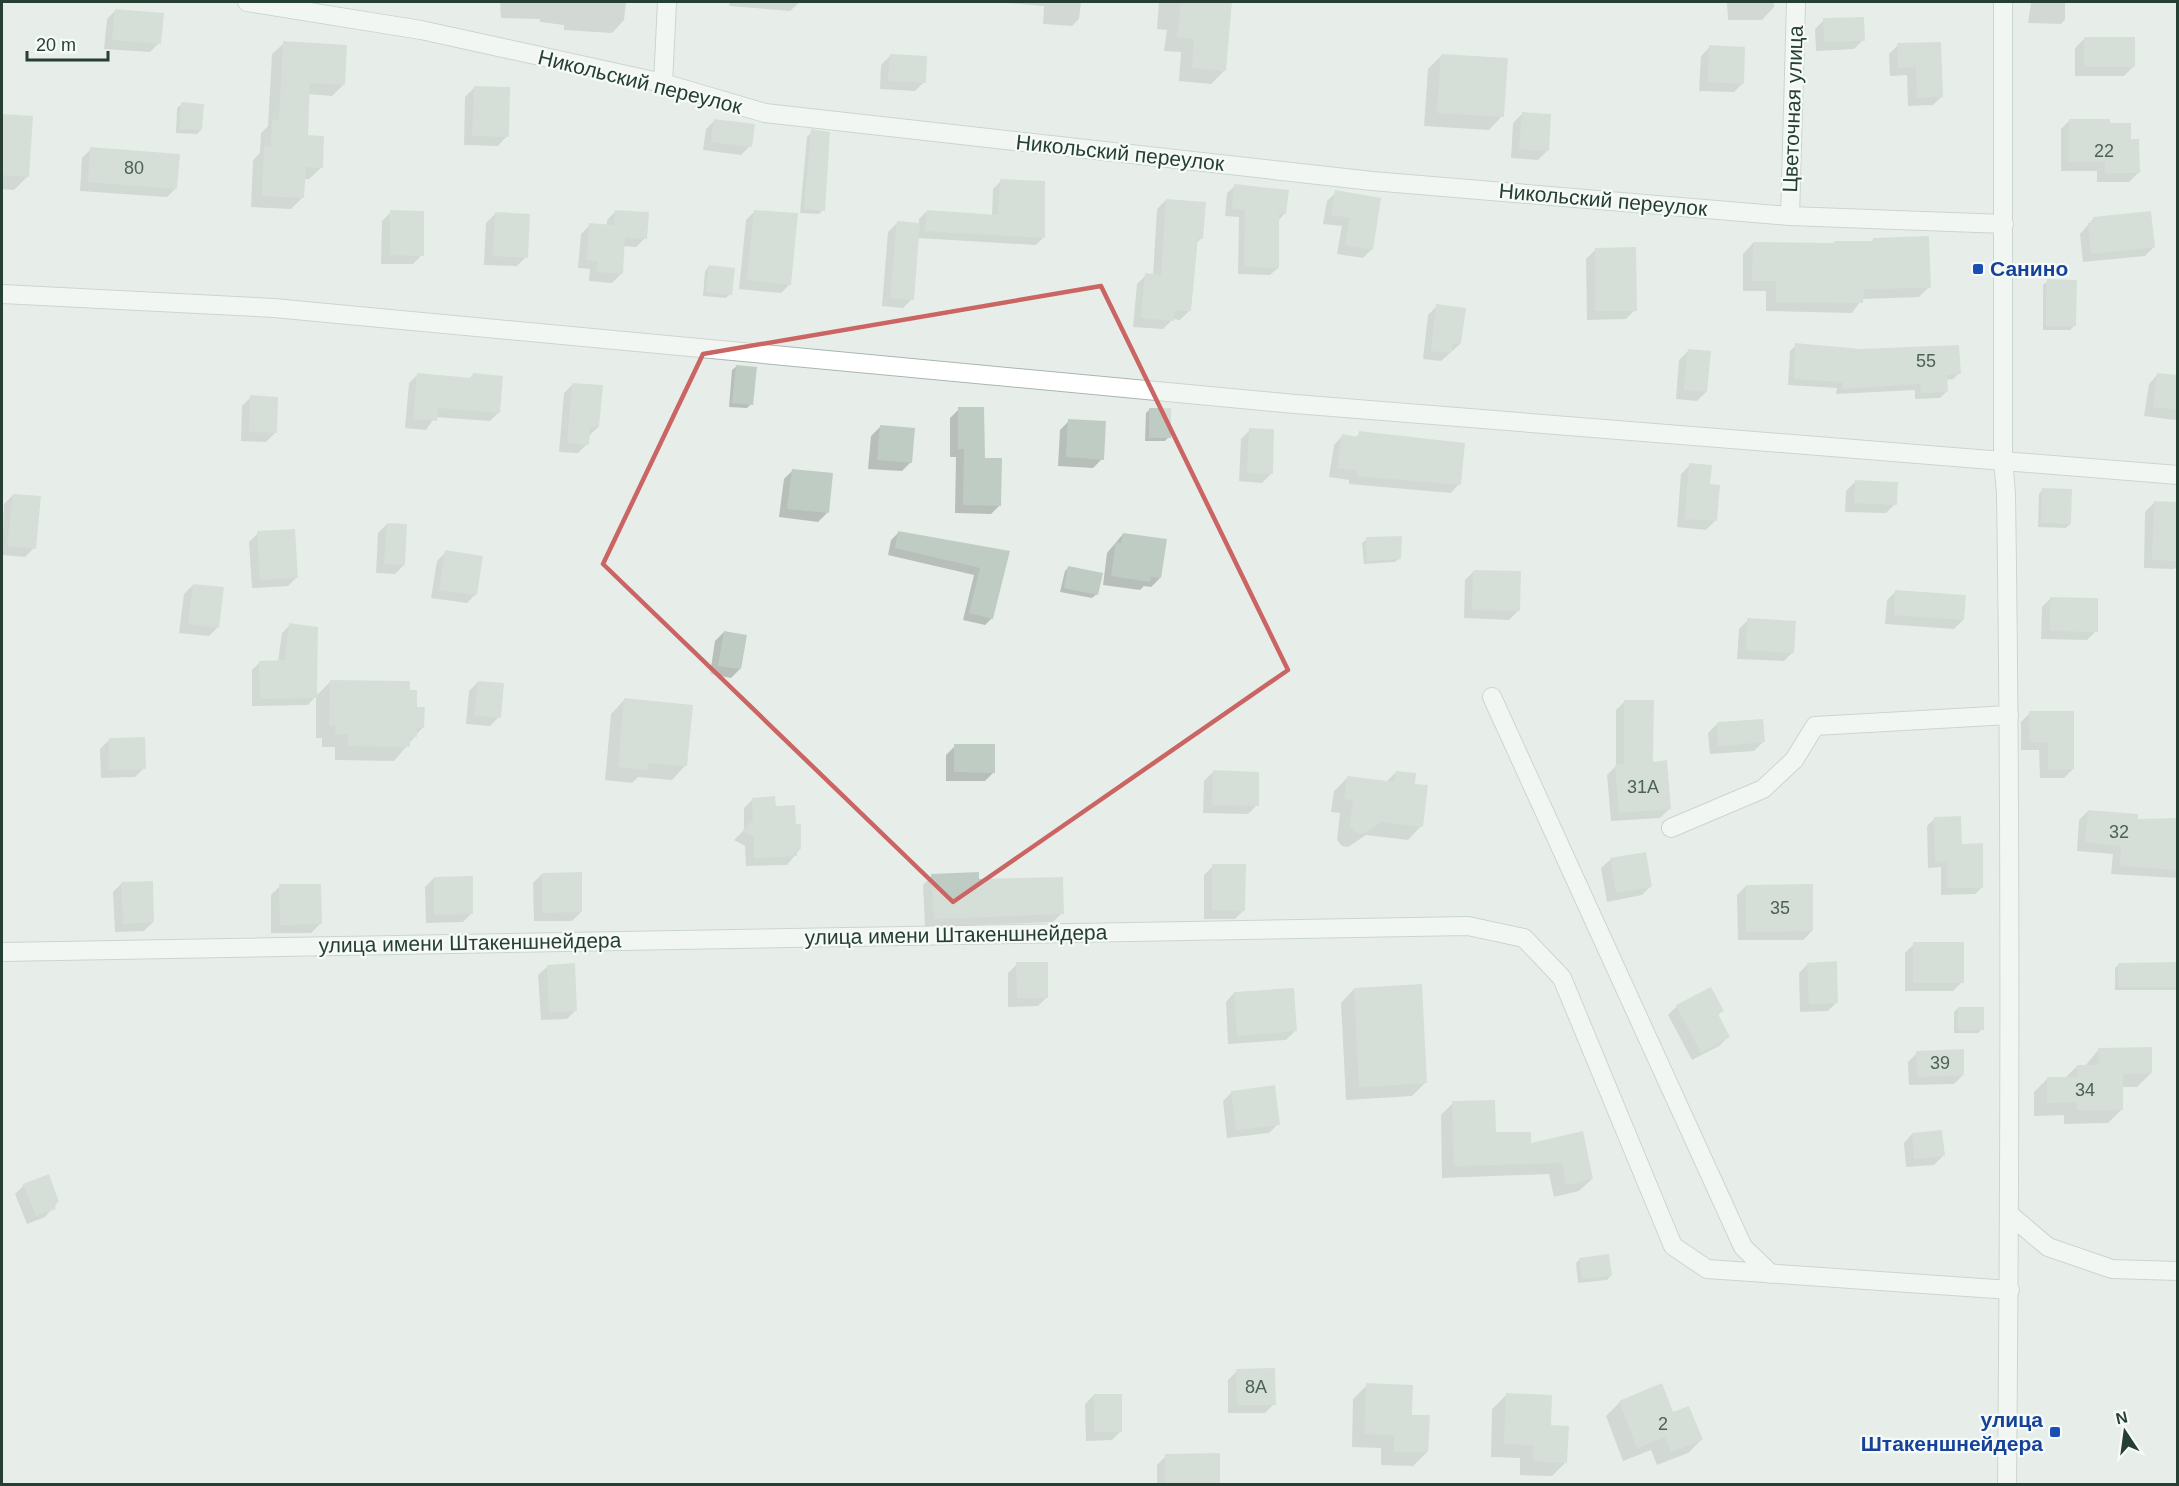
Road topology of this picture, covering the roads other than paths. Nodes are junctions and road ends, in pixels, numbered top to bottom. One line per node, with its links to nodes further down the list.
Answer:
1 (247, 2): 5 (street, Никольский переулок)
2 (667, 2): 5 (street)
3 (1796, 2): 6 (street, Цветочная улица)
4 (2003, 2): 7 (street)
5 (663, 83): 6 (street, Никольский переулок)
6 (1790, 216): 7 (street, Никольский переулок)
7 (2004, 224): 9 (street)
8 (2, 294): 9 (street)
9 (2002, 459): 10 (street); 12 (street)
10 (2178, 475)
11 (1492, 697): 17 (street)
12 (2009, 716): 13 (street); 15 (street)
13 (1671, 828)
14 (2, 952): 17 (street, улица имени Штакеншнейдера)
15 (2009, 1214): 16 (street); 18 (street)
16 (2178, 1271)
17 (1771, 1274): 18 (street)
18 (2010, 1290): 19 (street)
19 (2007, 1485)

